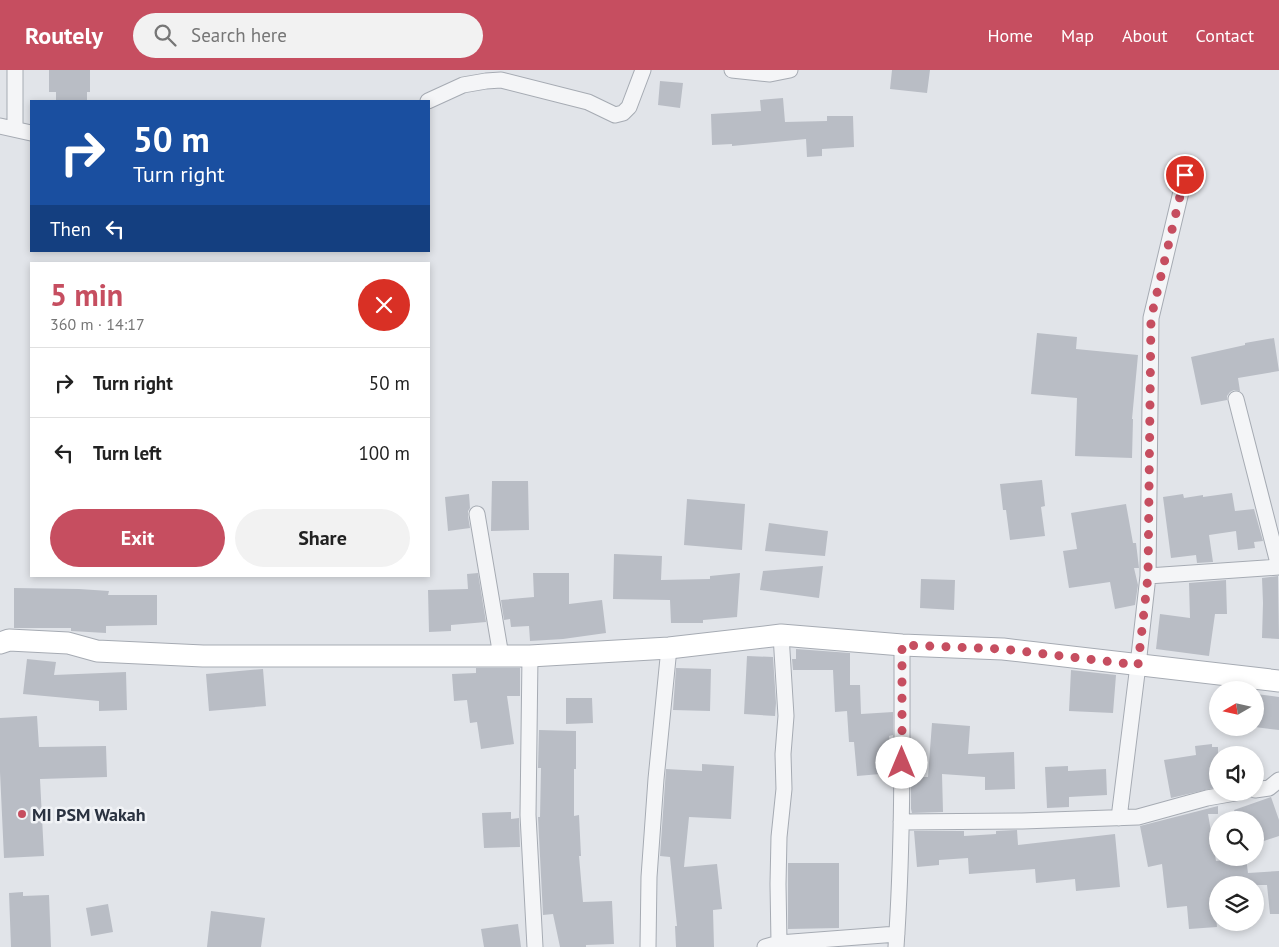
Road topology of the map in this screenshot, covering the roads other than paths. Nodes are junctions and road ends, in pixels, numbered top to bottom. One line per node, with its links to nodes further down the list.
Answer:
1 (14, 70): 7 (street)
2 (643, 70): 5 (street)
3 (732, 70): 4 (street)
4 (790, 70)
5 (430, 100)
6 (0, 126): 7 (street)
7 (15, 129): 8 (street)
8 (30, 133)
9 (1185, 175): 13 (street)
10 (1236, 399): 12 (street)
11 (477, 514): 18 (street)
12 (1279, 567): 13 (street)
13 (1148, 576): 20 (street)
14 (781, 635): 16 (street); 17 (street); 28 (street)
15 (0, 643): 18 (street)
16 (902, 645): 20 (street); 26 (street)
17 (668, 648): 19 (street); 30 (street)
18 (501, 656): 19 (street)
19 (530, 656): 29 (street)
20 (1138, 665): 21 (street); 25 (street)
21 (1279, 681)
22 (1279, 780): 23 (street)
23 (1264, 789)
24 (1209, 798): 25 (street)
25 (1119, 818): 26 (street)
26 (901, 822): 27 (street)
27 (896, 941): 28 (street)
28 (772, 945)
29 (535, 947)
30 (648, 947)

